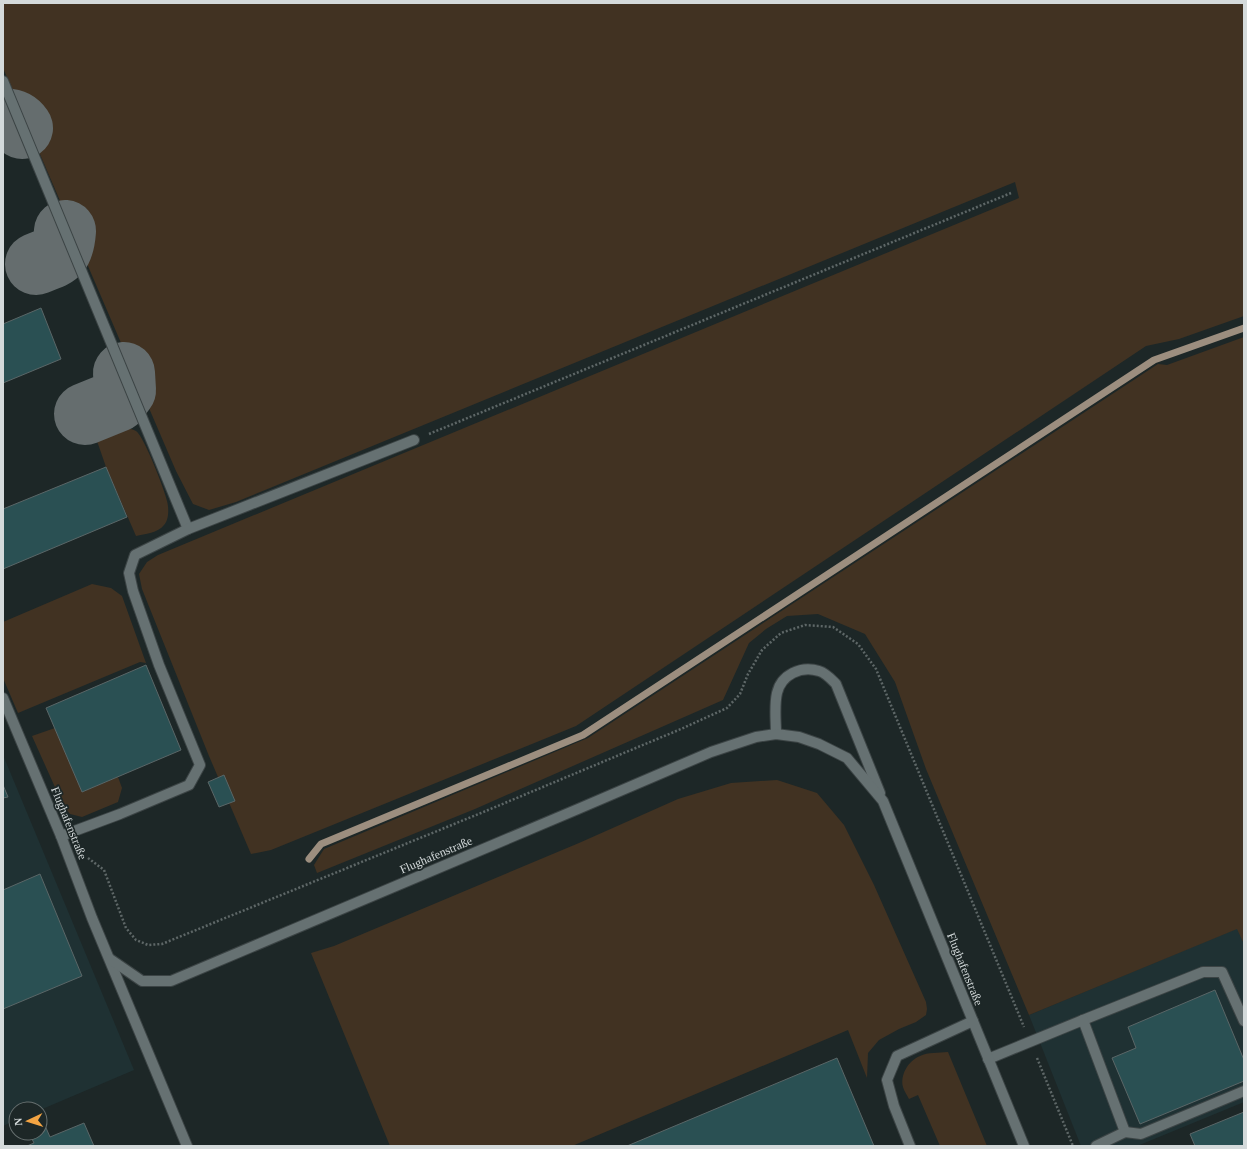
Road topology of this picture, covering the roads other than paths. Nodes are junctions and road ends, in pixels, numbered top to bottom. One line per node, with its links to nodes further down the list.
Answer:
1 (3, 81): 3 (street)
2 (414, 440): 3 (street)
3 (188, 529): 7 (street)
4 (3, 698): 7 (street, Flughafenstraße)
5 (776, 734): 6 (street, Flughafenstraße); 6 (street, Flughafenstraße); 8 (street, Flughafenstraße)
6 (883, 800): 11 (street, Flughafenstraße)
7 (61, 836): 8 (street, Flughafenstraße)
8 (110, 959): 15 (street, Flughafenstraße)
9 (1083, 1020): 10 (street); 12 (street); 14 (street)
10 (1244, 1021)
11 (973, 1022): 12 (street, Flughafenstraße); 16 (street)
12 (988, 1059): 17 (street, Flughafenstraße)
13 (1244, 1091): 14 (street)
14 (1125, 1132): 18 (street)
15 (187, 1146)
16 (910, 1146)
17 (1024, 1146)
18 (1096, 1146)

